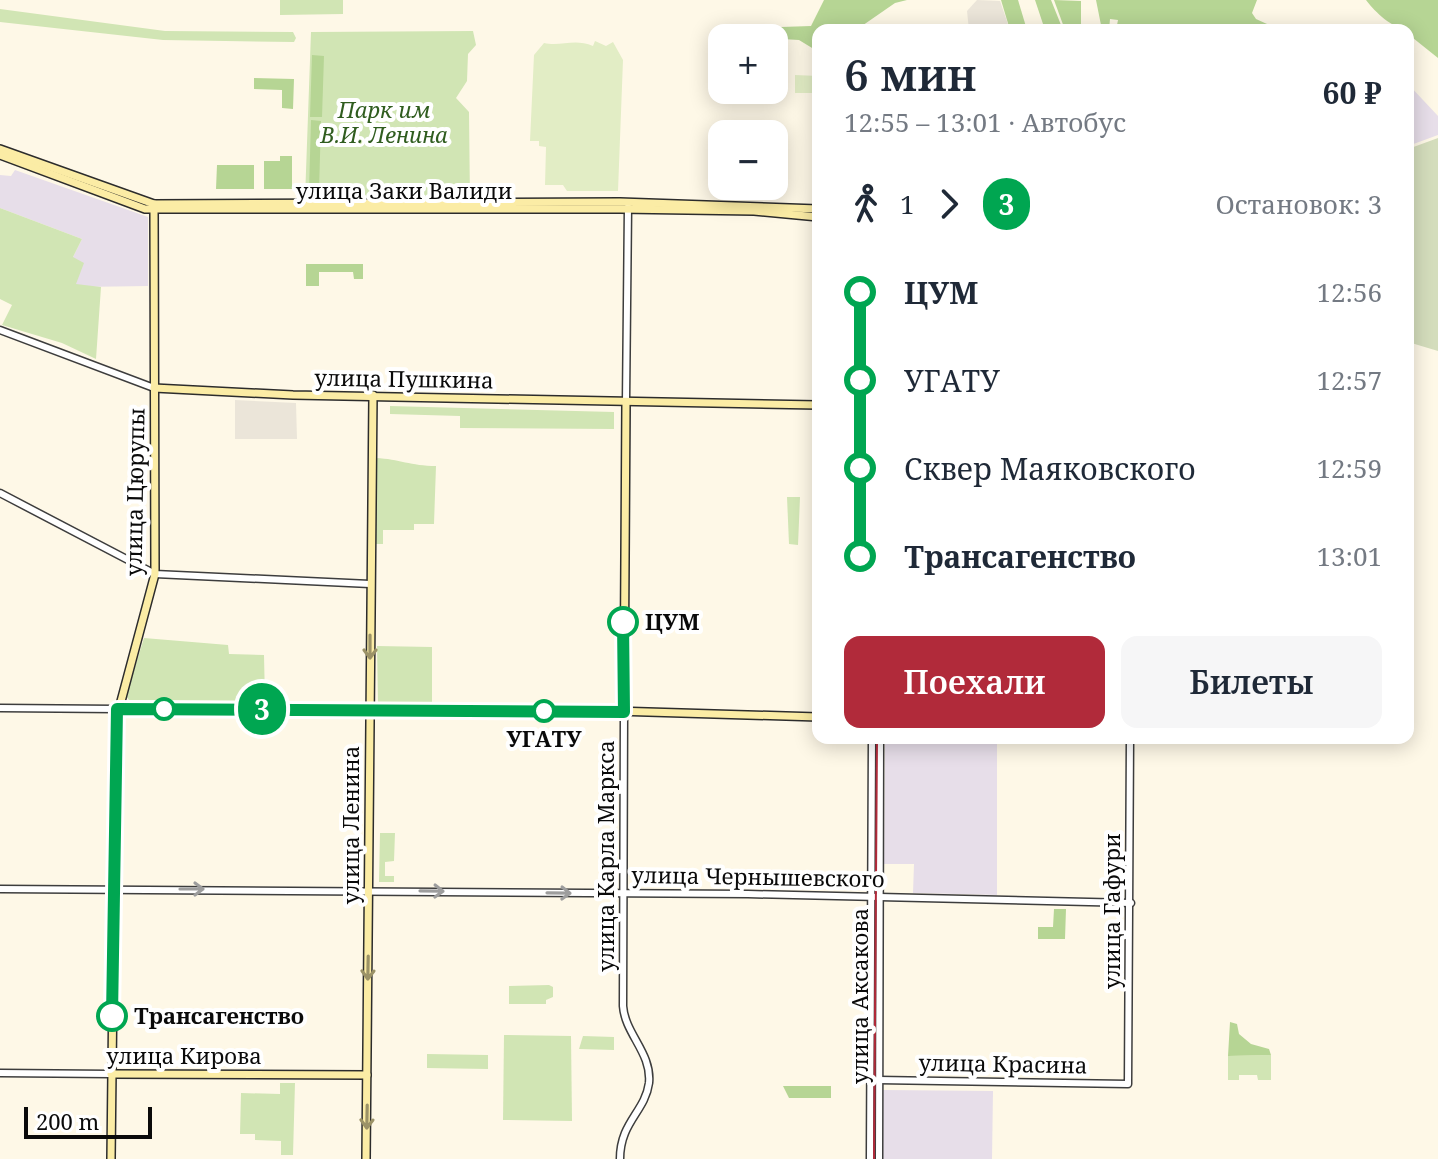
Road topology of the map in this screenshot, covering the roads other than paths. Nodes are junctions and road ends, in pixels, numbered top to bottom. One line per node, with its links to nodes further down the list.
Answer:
1 (0, 152): 3 (main road, улица Заки Валиди)
2 (628, 206): 3 (main road, улица Заки Валиди); 4 (main road, улица Заки Валиди); 5 (main road, улица Заки Валиди); 9 (street, улица Карла Маркса)
3 (154, 207): 7 (main road, улица Цюрупы)
4 (812, 209)
5 (812, 216)
6 (0, 330): 7 (street, улица Пушкина)
7 (154, 388): 8 (main road, улица Пушкина); 12 (main road, улица Цюрупы)
8 (373, 395): 9 (main road, улица Пушкина); 13 (main road, улица Ленина)
9 (626, 402): 10 (main road, улица Пушкина); 17 (main road, улица Карла Маркса)
10 (812, 405)
11 (0, 494): 12 (street)
12 (155, 575): 13 (street); 15 (main road, улица Цюрупы)
13 (370, 584): 16 (main road, улица Ленина, one-way to 16)
14 (0, 708): 15 (street)
15 (117, 709): 16 (main road); 23 (main road, улица Цюрупы)
16 (370, 710): 17 (main road); 24 (main road, улица Ленина)
17 (624, 712): 18 (main road); 25 (street, улица Карла Маркса)
18 (812, 717)
19 (872, 744): 26 (street)
20 (880, 744): 27 (street, улица Аксакова)
21 (1130, 744): 28 (street, улица Гафури)
22 (0, 889): 23 (street, улица Чернышевского)
23 (114, 889): 24 (street, улица Чернышевского, one-way to 24); 30 (main road, улица Цюрупы)
24 (369, 890): 25 (street, улица Чернышевского, one-way to 25); 31 (main road, улица Ленина, one-way to 31)
25 (624, 893): 26 (street, улица Чернышевского); 36 (street, улица Карла Маркса)
26 (870, 897): 27 (street, улица Чернышевского); 37 (street)
27 (879, 897): 28 (street, улица Чернышевского); 32 (street, улица Аксакова)
28 (1131, 903): 33 (street, улица Гафури)
29 (0, 1073): 30 (street, улица Кирова)
30 (111, 1074): 31 (main road, улица Кирова); 34 (main road, улица Цюрупы)
31 (367, 1075): 35 (main road, улица Ленина, one-way to 35)
32 (878, 1080): 33 (street, улица Красина); 38 (street, улица Аксакова)
33 (1128, 1084)
34 (111, 1159)
35 (366, 1159)
36 (620, 1159)
37 (870, 1159)
38 (879, 1159)

